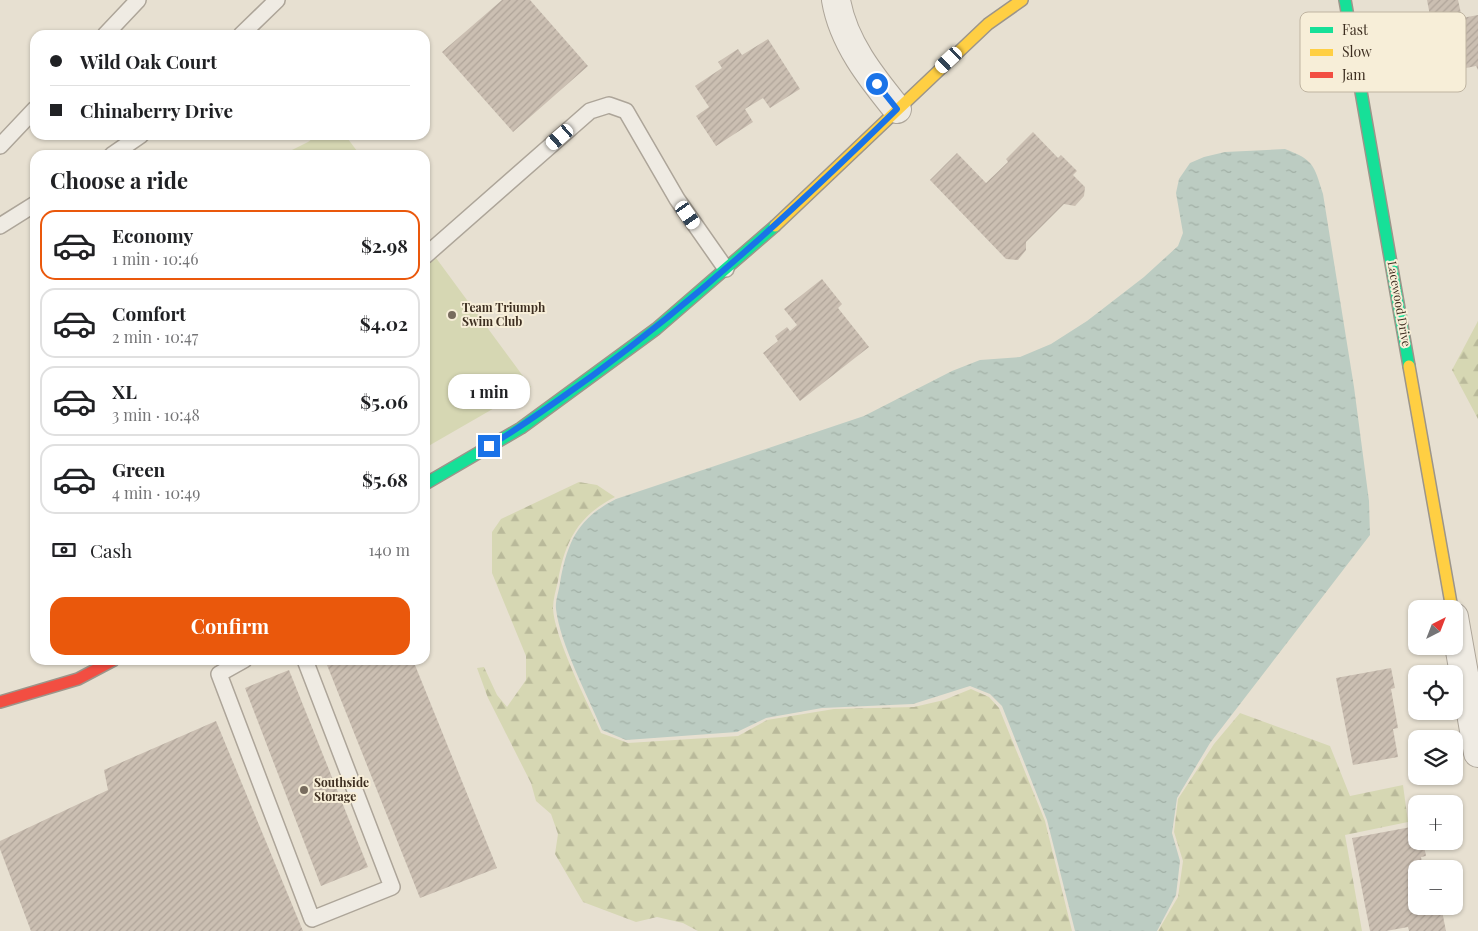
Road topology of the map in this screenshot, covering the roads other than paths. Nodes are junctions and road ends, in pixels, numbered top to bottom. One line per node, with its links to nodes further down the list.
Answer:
1 (138, 0): 5 (lane)
2 (277, 0): 6 (lane)
3 (836, 0): 8 (street)
4 (1022, 0): 8 (street)
5 (110, 30)
6 (247, 30)
7 (1361, 92): 18 (street, Lacewood Drive)
8 (897, 109): 16 (street)
9 (30, 114): 11 (lane)
10 (134, 140): 12 (lane)
11 (0, 146)
12 (119, 150)
13 (30, 207): 14 (lane)
14 (0, 226)
15 (430, 252): 16 (lane)
16 (726, 269): 17 (street)
17 (430, 481)
18 (1450, 600)
19 (1461, 655): 24 (street)
20 (105, 665): 23 (street)
21 (235, 665): 22 (lane)
22 (307, 665)
23 (0, 702)
24 (1477, 739)

